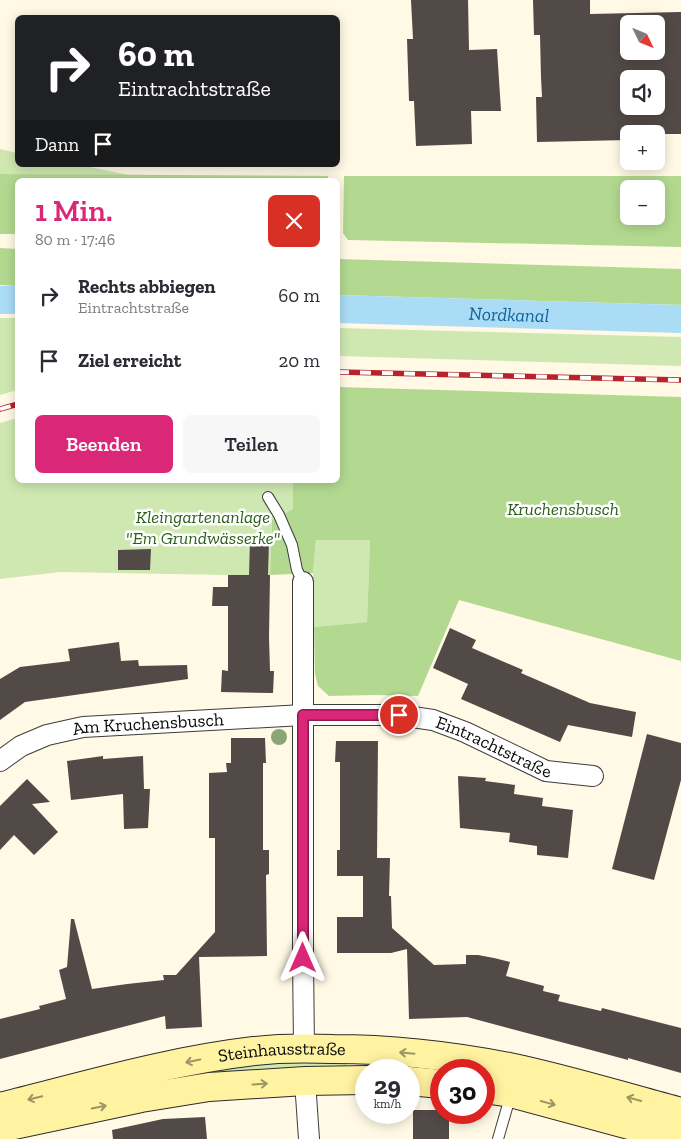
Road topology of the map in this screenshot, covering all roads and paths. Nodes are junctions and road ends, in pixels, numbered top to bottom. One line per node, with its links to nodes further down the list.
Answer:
1 (268, 497): 2 (lane)
2 (303, 582): 3 (street)
3 (303, 715): 4 (street, Am Kruchensbusch); 5 (street, Eintrachtstraße); 6 (street)
4 (0, 761)
5 (593, 776)
6 (304, 1048): 11 (street, Steinhausstraße, one-way to 11); 12 (street, Steinhausstraße, one-way to 6)
7 (355, 1080): 8 (street, Steinhausstraße)
8 (305, 1081): 13 (street, Steinhausstraße, one-way to 8); 14 (street)
9 (495, 1091): 10 (street)
10 (511, 1093): 15 (lane); 16 (street, one-way to 16)
11 (0, 1107)
12 (681, 1112)
13 (0, 1128)
14 (309, 1139)
15 (498, 1139)
16 (681, 1139)

